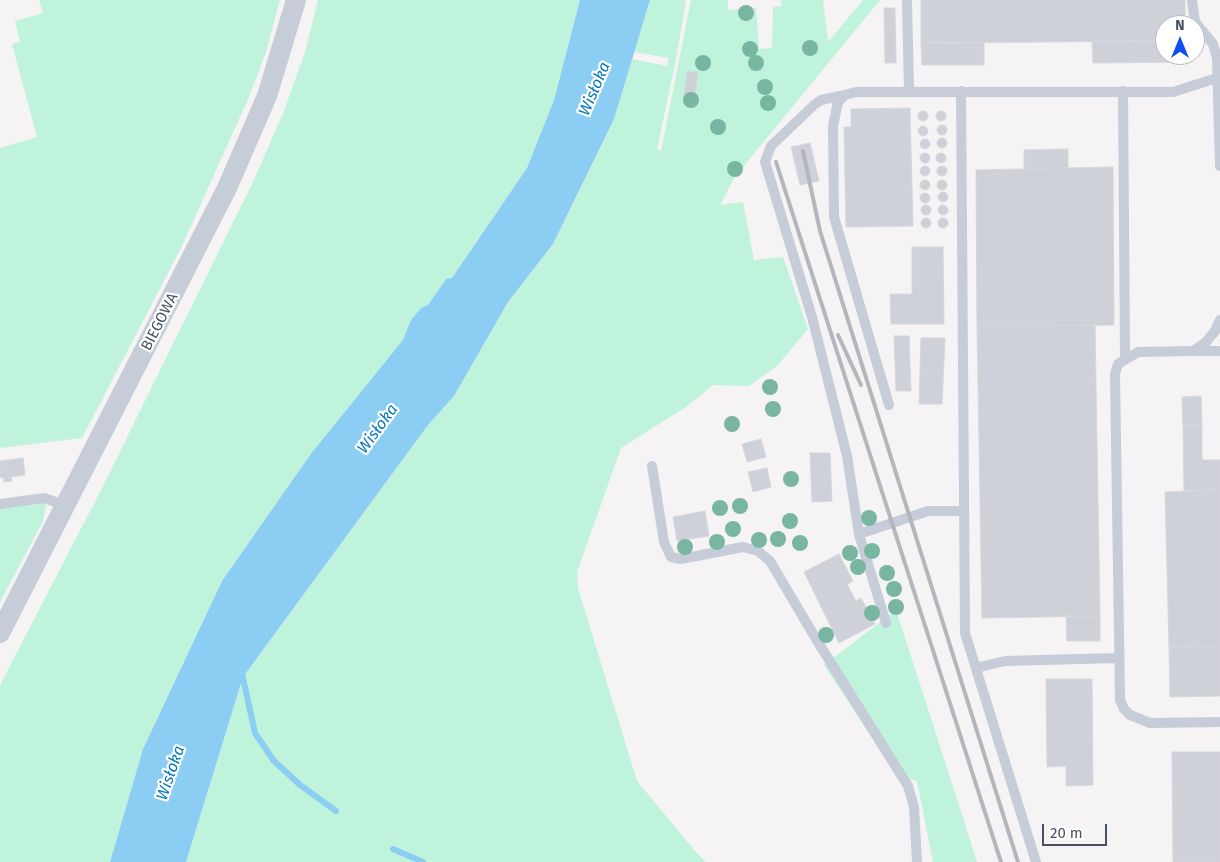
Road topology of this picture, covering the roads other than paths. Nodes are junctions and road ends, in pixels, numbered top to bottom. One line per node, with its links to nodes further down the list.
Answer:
1 (296, 0): 17 (street, BIEGOWA)
2 (907, 0): 6 (lane)
3 (1192, 0): 4 (lane)
4 (1219, 77): 5 (lane); 9 (lane)
5 (1123, 90): 7 (lane); 13 (lane)
6 (909, 91): 7 (lane); 8 (lane)
7 (961, 91): 18 (lane)
8 (845, 95): 14 (lane); 19 (lane)
9 (1220, 166)
10 (1220, 320): 11 (lane)
11 (1194, 351): 12 (lane); 13 (lane)
12 (1220, 351)
13 (1125, 358): 22 (lane)
14 (889, 405)
15 (652, 466): 25 (lane)
16 (0, 504): 17 (lane)
17 (67, 506): 21 (street, BIEGOWA)
18 (964, 512): 19 (lane); 23 (lane)
19 (859, 534): 20 (lane)
20 (886, 623)
21 (0, 633)
22 (1118, 658): 23 (lane); 24 (lane)
23 (976, 668): 26 (lane)
24 (1220, 722)
25 (917, 862)
26 (1036, 862)

